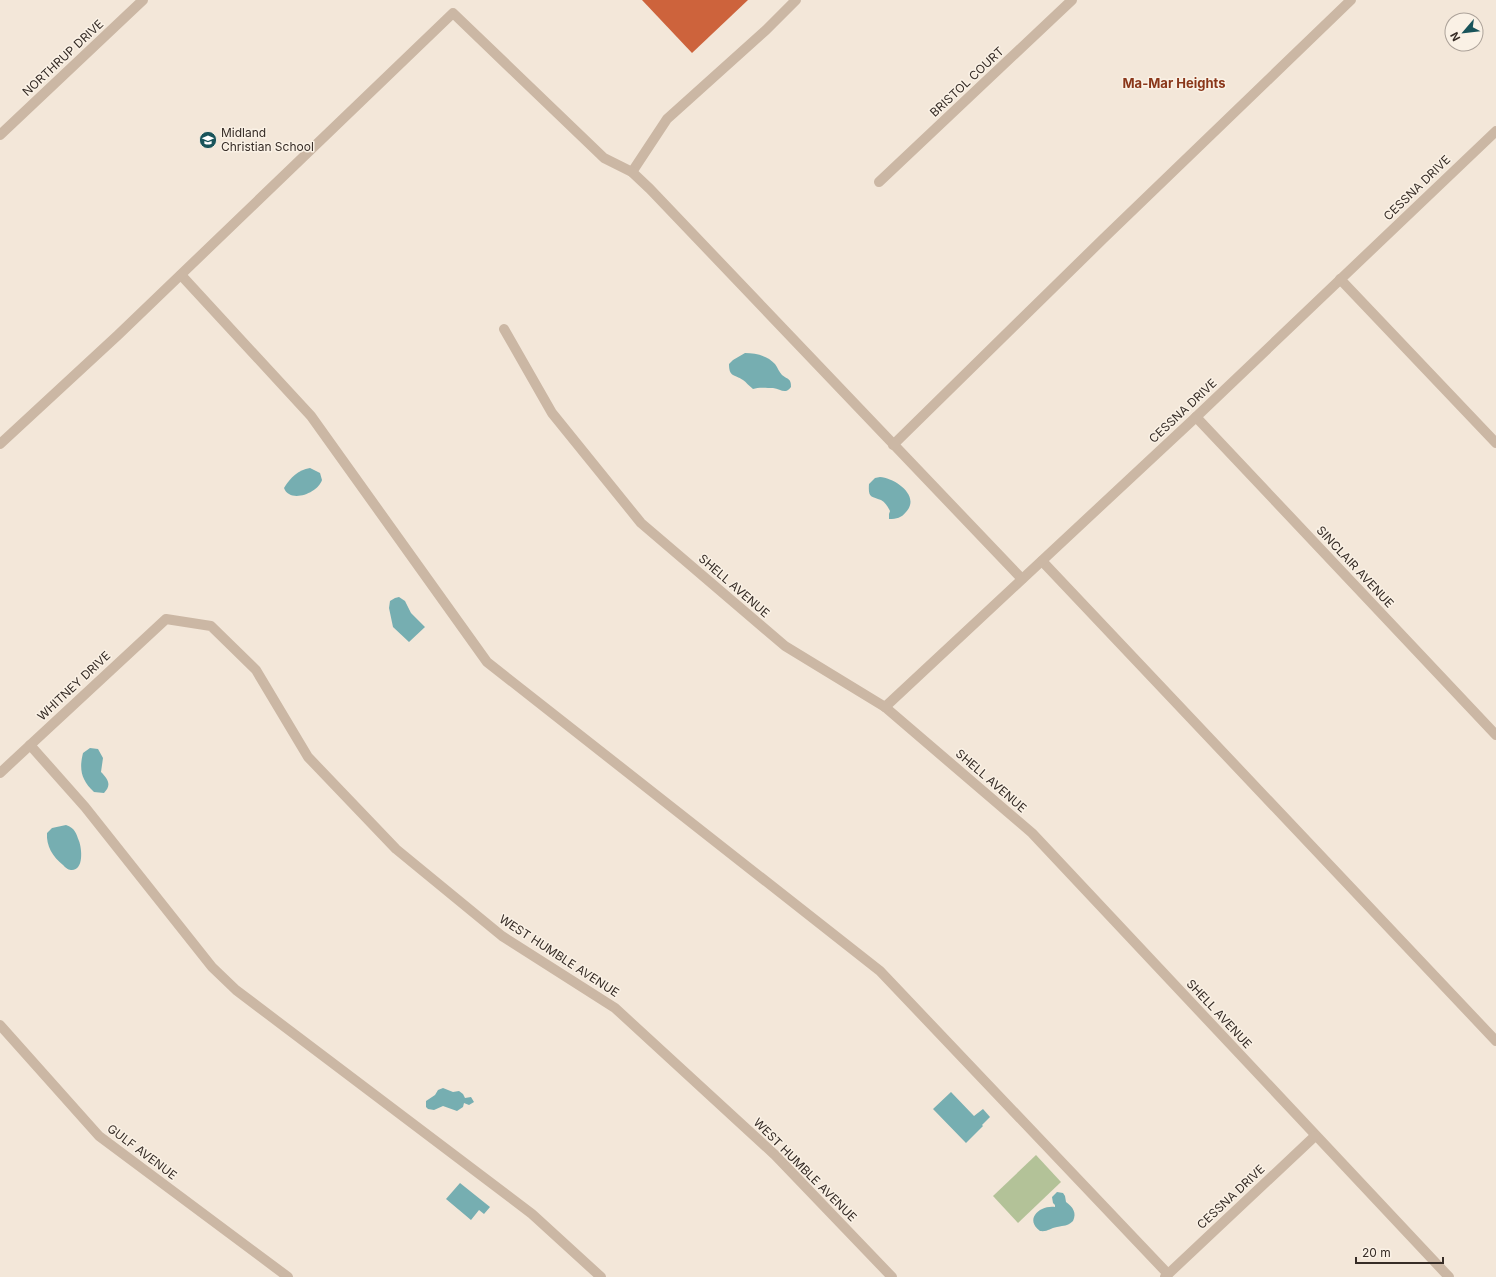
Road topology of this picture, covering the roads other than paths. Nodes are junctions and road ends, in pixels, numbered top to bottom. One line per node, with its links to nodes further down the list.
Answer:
1 (143, 0): 5 (street, NORTHRUP DRIVE)
2 (796, 0): 7 (street)
3 (1072, 0): 8 (street, BRISTOL COURT)
4 (1351, 0): 15 (street)
5 (0, 135)
6 (1495, 135): 10 (street, CESSNA DRIVE)
7 (632, 172): 9 (street); 15 (street)
8 (879, 182)
9 (181, 274): 14 (street); 26 (street)
10 (1340, 279): 12 (street, CESSNA DRIVE); 13 (street)
11 (504, 329): 19 (street, SHELL AVENUE)
12 (1196, 417): 16 (street, CESSNA DRIVE); 20 (street, SINCLAIR AVENUE)
13 (1496, 443)
14 (0, 444)
15 (893, 445): 17 (street)
16 (1042, 561): 17 (street, CESSNA DRIVE); 24 (street)
17 (1022, 579): 19 (street, CESSNA DRIVE)
18 (166, 619): 21 (street, WHITNEY DRIVE); 29 (street, WEST HUMBLE AVENUE)
19 (885, 708): 25 (street, SHELL AVENUE)
20 (1496, 735)
21 (30, 745): 22 (street, WHITNEY DRIVE); 28 (street)
22 (0, 773)
23 (0, 1025): 27 (street, GULF AVENUE)
24 (1496, 1041)
25 (1315, 1136): 26 (street, CESSNA DRIVE); 30 (street, SHELL AVENUE)
26 (1167, 1275)
27 (288, 1277)
28 (601, 1277)
29 (892, 1277)
30 (1449, 1277)

